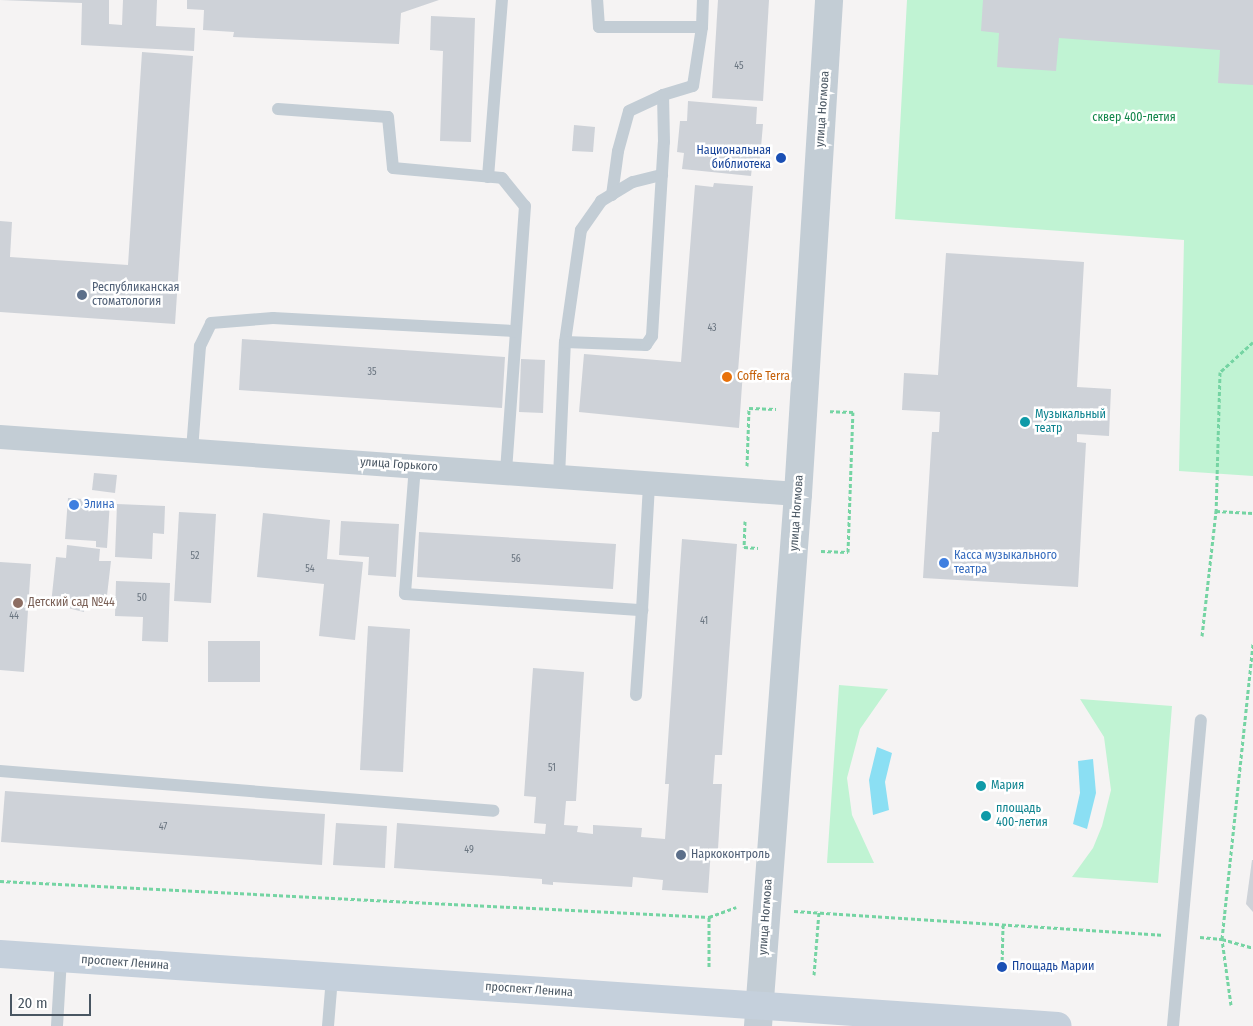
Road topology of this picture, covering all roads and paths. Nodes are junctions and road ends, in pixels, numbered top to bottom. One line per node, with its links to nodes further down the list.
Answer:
1 (502, 0): 9 (lane)
2 (597, 0): 5 (lane)
3 (703, 0): 5 (lane)
4 (829, 0): 23 (street, улица Ногмова)
5 (702, 27): 6 (lane)
6 (664, 95): 8 (lane); 10 (lane)
7 (278, 109): 9 (lane)
8 (662, 175): 10 (lane); 12 (lane)
9 (488, 177): 11 (lane)
10 (612, 194): 12 (lane)
11 (516, 331): 17 (lane); 20 (lane)
12 (565, 342): 21 (lane)
13 (1253, 342): 24 (path)
14 (776, 409): 19 (path)
15 (830, 412): 28 (path)
16 (0, 437): 17 (street, улица Горького)
17 (192, 450): 18 (street, улица Горького)
18 (415, 466): 20 (street, улица Горького); 29 (lane)
19 (747, 467)
20 (506, 473): 21 (street, улица Горького)
21 (559, 477): 22 (street, улица Горького)
22 (650, 483): 23 (street, улица Горького); 29 (lane)
23 (798, 494): 52 (street, улица Ногмова)
24 (1216, 511): 25 (path); 30 (path)
25 (1253, 513)
26 (745, 521): 27 (path)
27 (758, 548)
28 (820, 550)
29 (642, 610): 32 (lane)
30 (1202, 636)
31 (1253, 644): 43 (path)
32 (636, 695)
33 (1201, 720): 42 (lane)
34 (0, 771): 35 (lane)
35 (493, 810)
36 (0, 881): 40 (path)
37 (736, 907): 40 (path)
38 (794, 911): 39 (path)
39 (819, 912): 41 (path); 49 (path)
40 (709, 917): 48 (path)
41 (1004, 925): 42 (path); 47 (path)
42 (1182, 936): 43 (path); 56 (lane)
43 (1222, 939): 44 (path); 51 (path)
44 (1253, 948)
45 (0, 954): 46 (main road, проспект Ленина)
46 (61, 958): 50 (main road, проспект Ленина); 53 (lane)
47 (1002, 966)
48 (709, 969)
49 (814, 975)
50 (332, 977): 52 (main road, проспект Ленина); 54 (lane)
51 (1231, 1005)
52 (759, 1016): 55 (main road, проспект Ленина)
53 (56, 1026)
54 (328, 1026)
55 (1058, 1026)
56 (1174, 1026)

